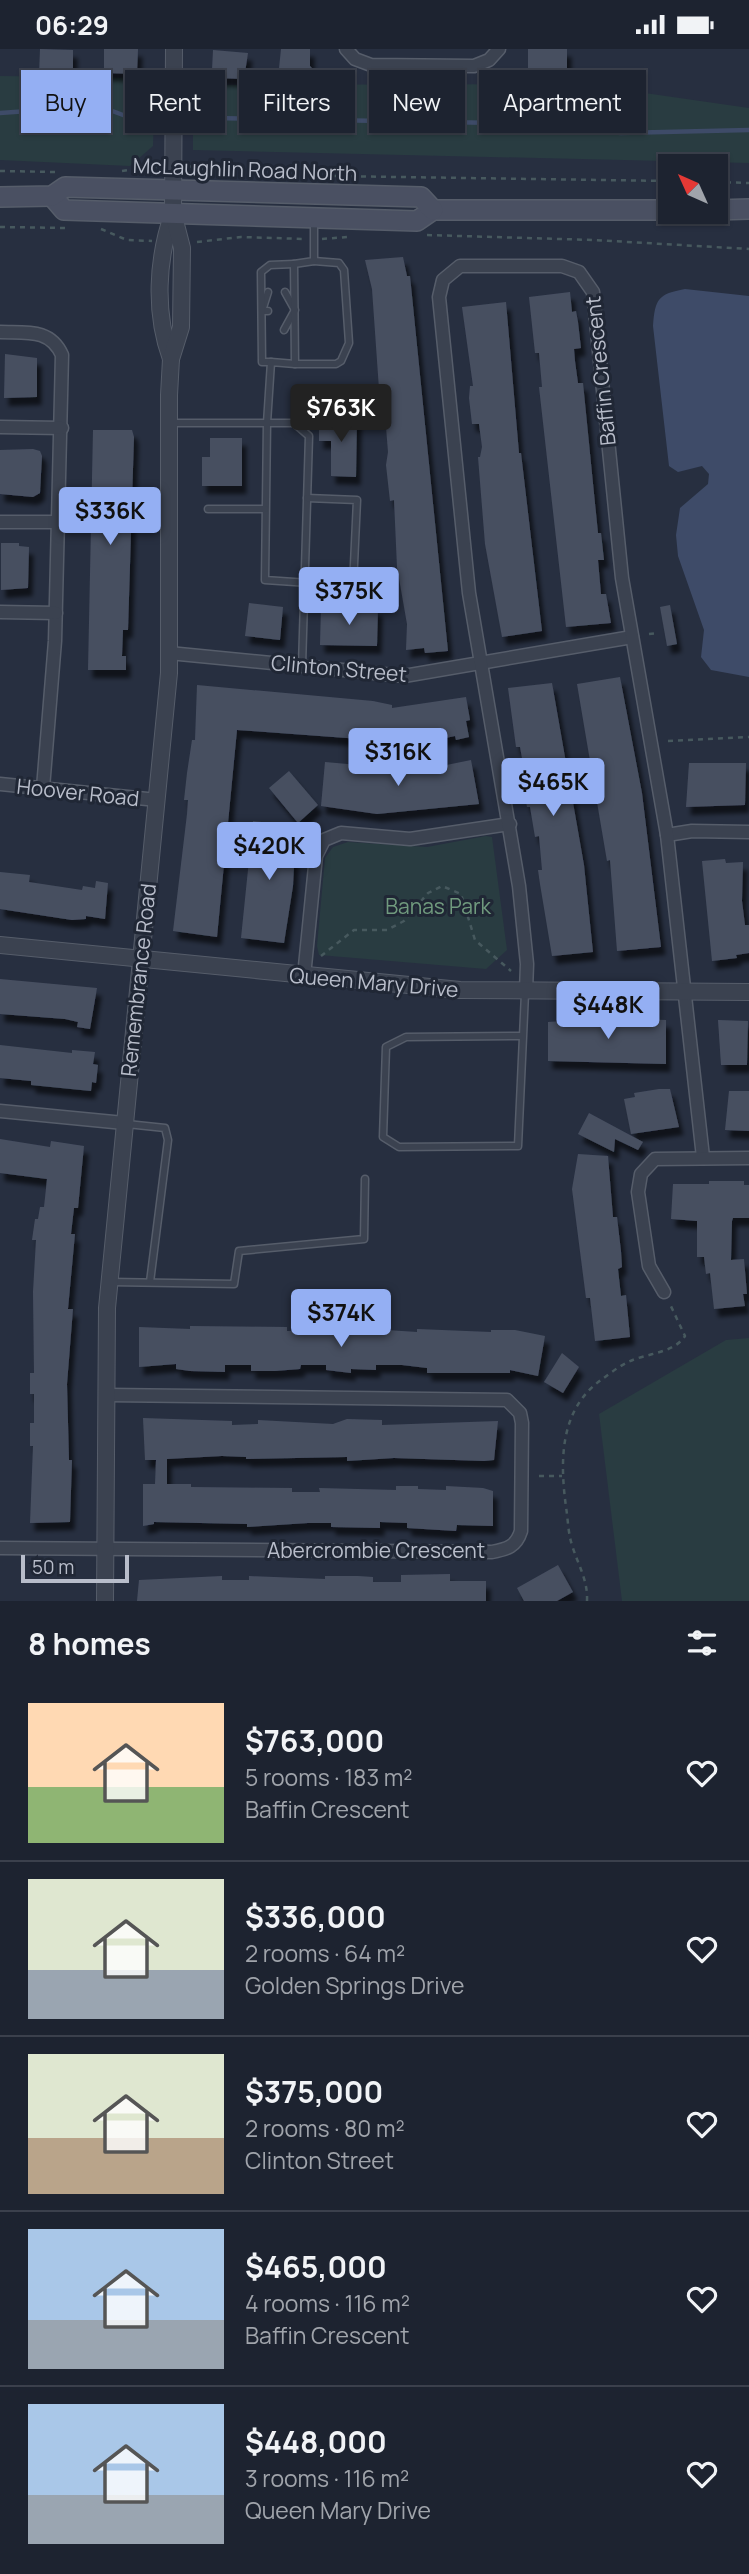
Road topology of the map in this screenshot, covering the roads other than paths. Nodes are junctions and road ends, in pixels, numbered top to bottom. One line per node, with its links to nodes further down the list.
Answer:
1 (174, 49): 4 (street, Remembrance Road)
2 (346, 49): 3 (street)
3 (499, 49)
4 (173, 190): 6 (main road, McLaughlin Road North); 7 (main road, McLaughlin Road North); 11 (street, Remembrance Road)
5 (0, 197): 6 (main road, McLaughlin Road North)
6 (52, 197): 11 (main road, McLaughlin Road North)
7 (433, 210): 8 (main road, McLaughlin Road North); 12 (main road, McLaughlin Road North)
8 (658, 210)
9 (728, 211): 10 (main road)
10 (748, 211)
11 (173, 213): 12 (main road, McLaughlin Road North); 25 (street, Remembrance Road)
12 (314, 218): 13 (lane)
13 (314, 261): 14 (lane); 24 (lane)
14 (295, 264): 18 (lane); 19 (lane)
15 (268, 292): 19 (lane)
16 (285, 292): 18 (lane)
17 (285, 310): 18 (lane)
18 (295, 310): 21 (lane); 24 (lane)
19 (265, 311): 20 (lane); 23 (lane)
20 (267, 329)
21 (284, 330)
22 (0, 332): 28 (street)
23 (271, 362): 24 (lane); 26 (lane)
24 (295, 364)
25 (169, 423): 26 (lane); 38 (street, Remembrance Road)
26 (267, 423): 29 (lane); 31 (lane)
27 (0, 427): 28 (street)
28 (62, 428): 33 (street)
29 (307, 498): 34 (lane); 34 (lane)
30 (208, 509): 31 (lane)
31 (265, 509): 34 (lane)
32 (0, 521): 33 (street)
33 (60, 522): 36 (street)
34 (305, 583): 40 (lane)
35 (0, 612): 36 (street)
36 (56, 613): 42 (street)
37 (632, 637): 39 (street, Clinton Street); 39 (street, Baffin Crescent); 46 (street, Baffin Crescent)
38 (169, 653): 40 (street, Clinton Street); 43 (street, Remembrance Road)
39 (481, 664): 40 (street, Clinton Street); 44 (street, Baffin Crescent)
40 (302, 666)
41 (0, 785): 42 (street, Hoover Road)
42 (43, 788): 43 (street, Hoover Road)
43 (157, 800): 48 (street, Remembrance Road)
44 (510, 824): 49 (street); 50 (street, Baffin Crescent)
45 (749, 832): 46 (street)
46 (667, 835): 52 (street, Baffin Crescent)
47 (0, 945): 48 (street, Queen Mary Drive)
48 (141, 960): 49 (street, Queen Mary Drive); 55 (street, Remembrance Road)
49 (304, 976): 50 (street, Queen Mary Drive)
50 (526, 991): 52 (street, Queen Mary Drive); 53 (lane)
51 (749, 992): 52 (street, Queen Mary Drive)
52 (683, 993): 56 (street, Baffin Crescent)
53 (522, 1036): 53 (lane)
54 (0, 1111): 55 (street)
55 (124, 1123): 59 (street, Remembrance Road); 60 (lane)
56 (703, 1157): 57 (street); 61 (street)
57 (749, 1158)
58 (365, 1179): 60 (lane)
59 (110, 1282): 60 (lane); 62 (street, Remembrance Road)
60 (150, 1282)
61 (664, 1293)
62 (108, 1395): 63 (street, Remembrance Road); 63 (street, Abercrombie Crescent)
63 (105, 1547): 64 (street); 65 (street, Remembrance Road)
64 (0, 1548)
65 (105, 1601)

